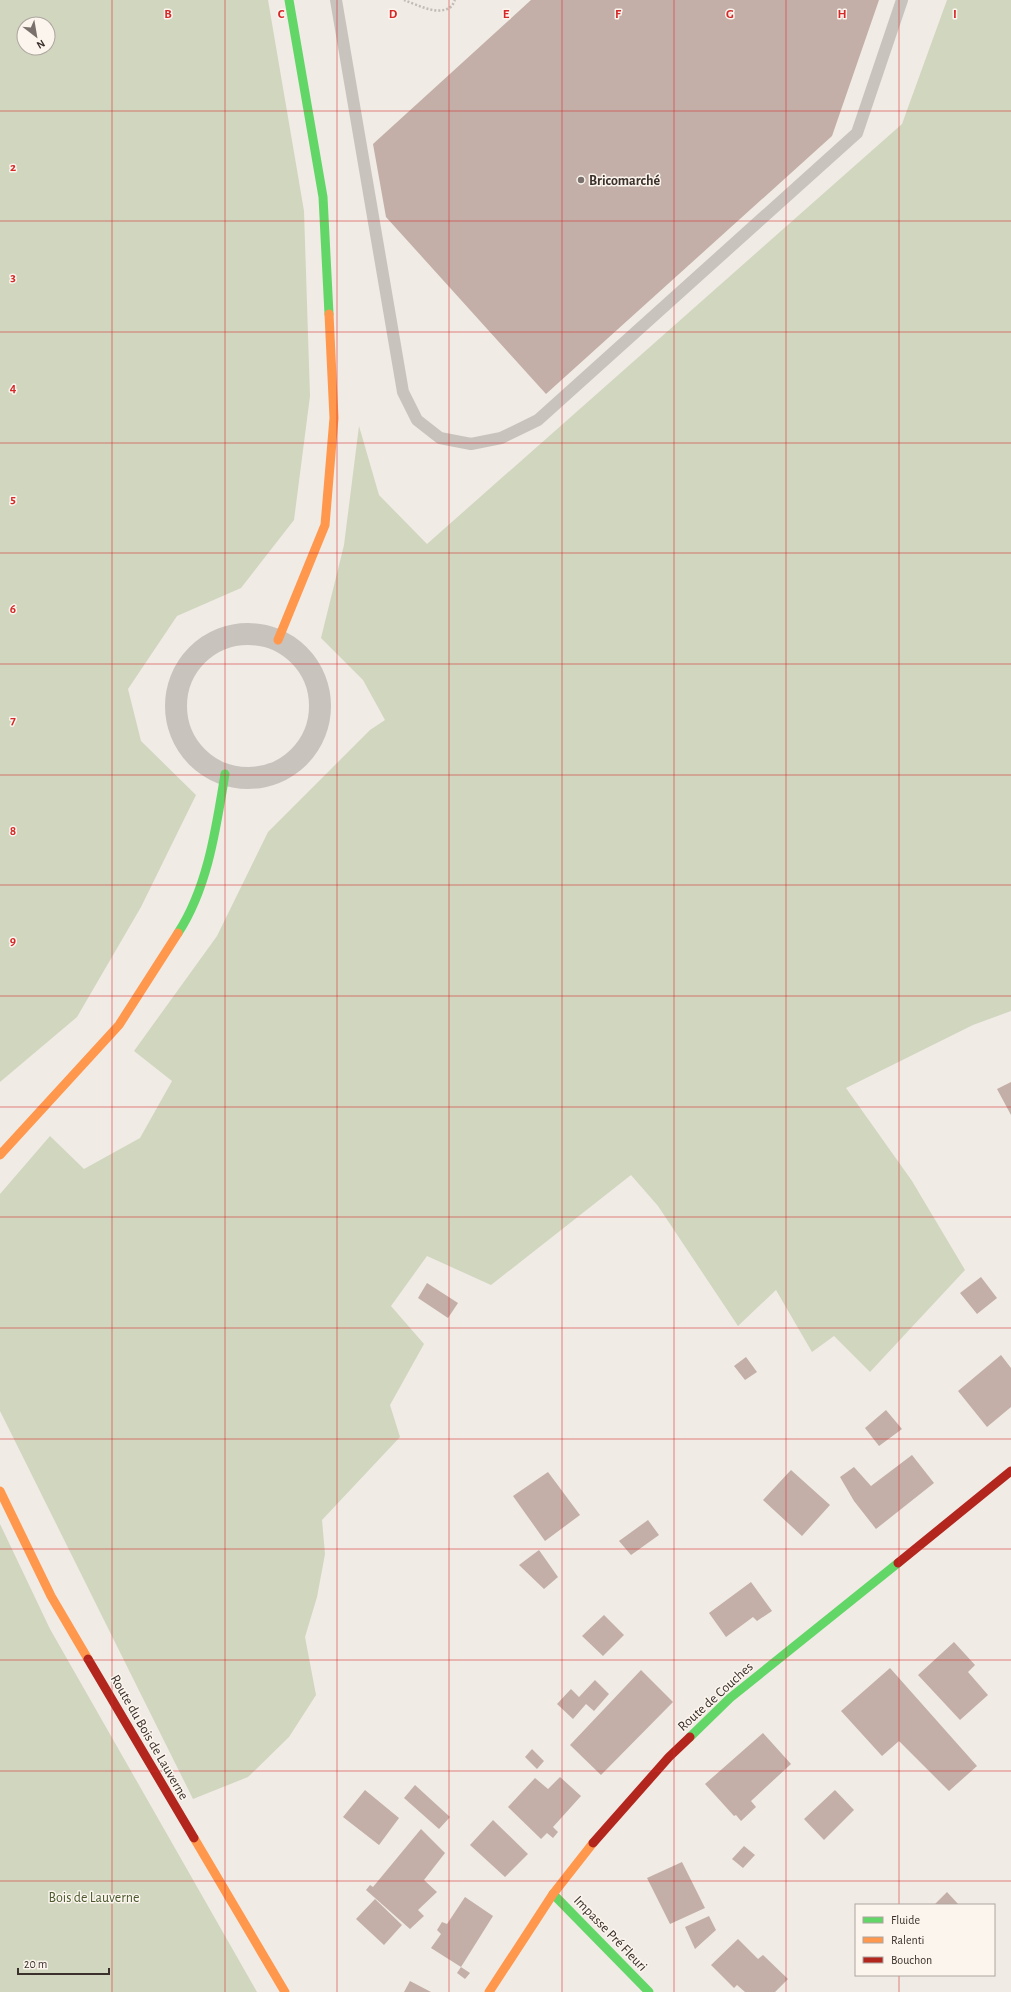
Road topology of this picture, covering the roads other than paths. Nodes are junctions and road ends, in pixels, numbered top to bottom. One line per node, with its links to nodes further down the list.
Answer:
1 (289, 0): 4 (street)
2 (336, 0): 3 (lane)
3 (902, 0)
4 (278, 640): 5 (street); 5 (street)
5 (225, 774): 6 (street)
6 (0, 1155)
7 (1011, 1471): 9 (street, Route de Couches)
8 (0, 1491): 10 (street, Route du Bois de Lauverne)
9 (553, 1894): 11 (street, Route de Couches); 12 (street, Impasse Pré Fleuri)
10 (285, 1992)
11 (490, 1992)
12 (649, 1992)

